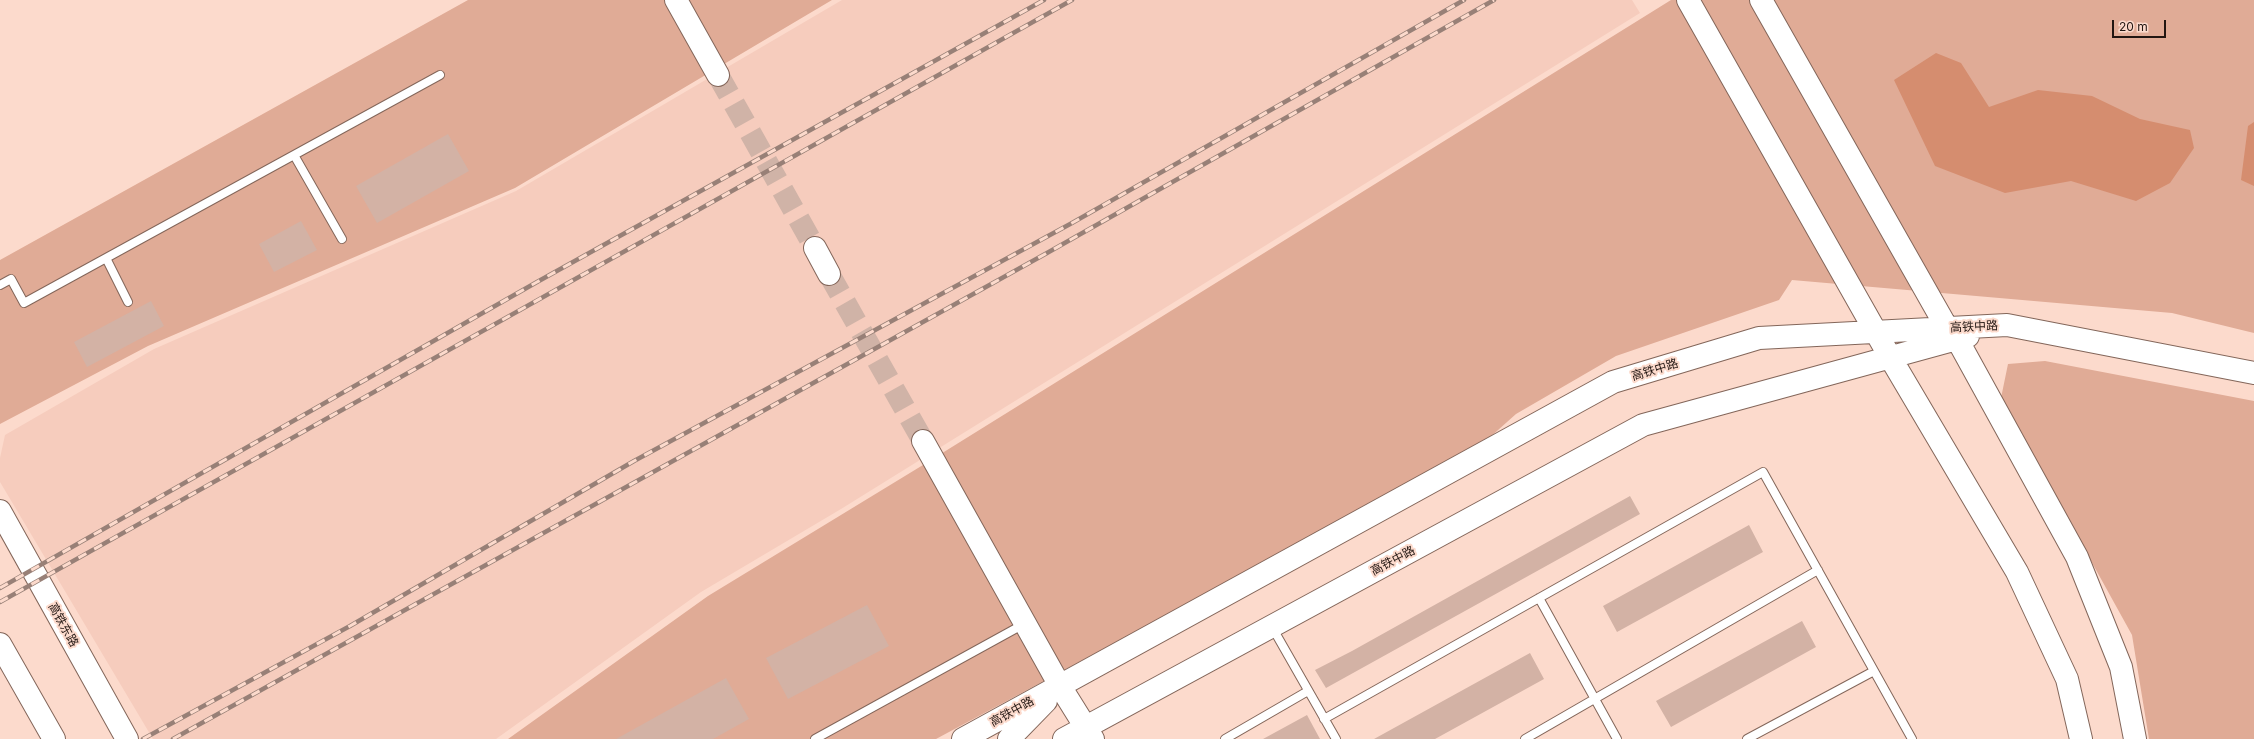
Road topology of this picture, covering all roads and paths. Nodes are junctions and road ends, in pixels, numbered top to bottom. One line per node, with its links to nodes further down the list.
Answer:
1 (676, 0): 5 (street)
2 (1688, 0): 13 (street)
3 (1761, 0): 14 (street)
4 (440, 75): 6 (lane)
5 (718, 76)
6 (294, 155): 7 (lane); 9 (lane)
7 (342, 239)
8 (815, 248): 10 (street)
9 (106, 258): 11 (lane); 12 (lane)
10 (829, 274)
11 (0, 285)
12 (128, 302)
13 (1875, 332): 14 (street, 高铁中路); 15 (street); 25 (street, 高铁中路)
14 (1952, 333): 15 (street, 高铁中路); 16 (street, 高铁中路); 43 (street)
15 (1890, 357): 22 (street, 高铁中路); 42 (street)
16 (2254, 373)
17 (923, 441): 21 (street)
18 (0, 511): 31 (street, 高铁东路)
19 (1818, 570): 20 (lane); 24 (lane); 27 (lane)
20 (1539, 598): 27 (lane); 28 (lane)
21 (1025, 623): 25 (street); 32 (lane)
22 (1272, 627): 26 (lane); 29 (street, 高铁中路)
23 (0, 644): 30 (street)
24 (1874, 671): 40 (lane); 41 (lane)
25 (1060, 686): 29 (street); 33 (street, 高铁中路); 34 (street, 高铁中路)
26 (1308, 691): 28 (lane); 36 (lane)
27 (1595, 699): 38 (lane); 39 (lane)
28 (1324, 719): 37 (lane)
29 (1090, 733): 35 (street, 高铁中路)
30 (54, 739)
31 (127, 739)
32 (815, 739)
33 (963, 739)
34 (1009, 739)
35 (1064, 739)
36 (1225, 739)
37 (1336, 739)
38 (1525, 739)
39 (1617, 739)
40 (1747, 739)
41 (1912, 739)
42 (2081, 739)
43 (2135, 739)

